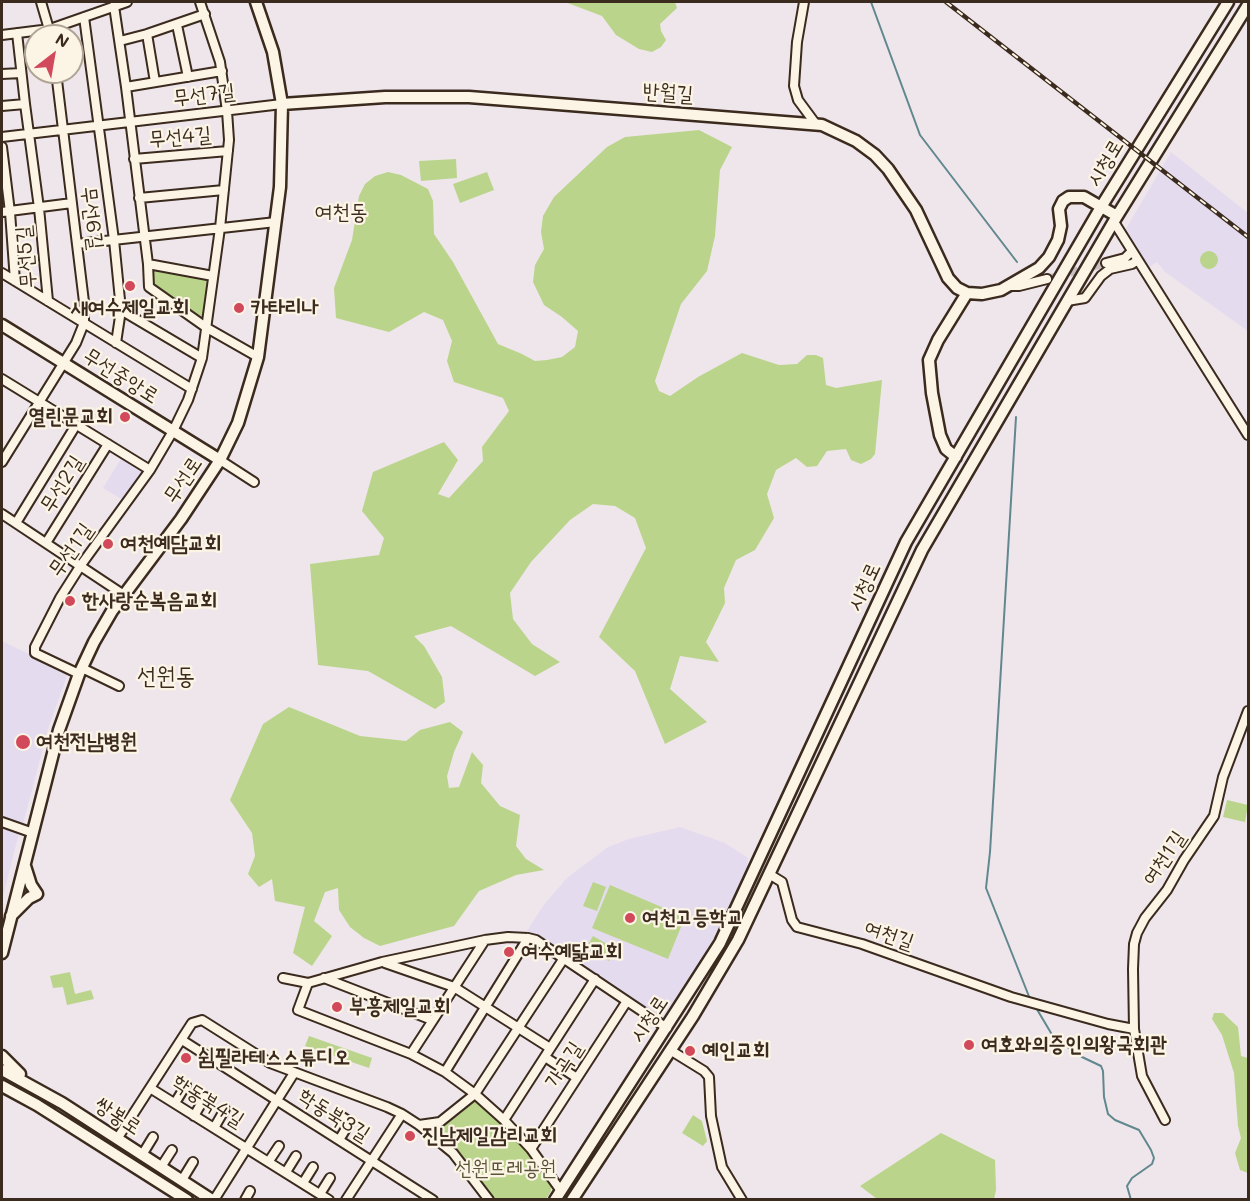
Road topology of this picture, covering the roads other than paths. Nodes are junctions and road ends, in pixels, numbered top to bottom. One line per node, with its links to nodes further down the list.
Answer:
1 (40, 2): 11 (street)
2 (127, 2): 8 (street)
3 (200, 2): 9 (street, 무선4길)
4 (256, 2): 27 (street, 무선로)
5 (804, 2): 31 (street)
6 (1228, 2): 42 (street, 시청로)
7 (1248, 5): 45 (street, 시청로)
8 (114, 6): 10 (street); 18 (street)
9 (205, 14): 13 (street); 19 (street, 무선4길)
10 (84, 17): 12 (street); 32 (street)
11 (48, 24)
12 (69, 24)
13 (177, 25): 16 (street); 22 (street)
14 (17, 33): 15 (street); 17 (street); 20 (street)
15 (24, 33)
16 (147, 34): 18 (street); 23 (street)
17 (2, 35)
18 (120, 41): 25 (street)
19 (222, 71): 22 (street); 29 (street, 무선4길)
20 (21, 73): 21 (street); 26 (street)
21 (2, 74)
22 (188, 77): 23 (street)
23 (155, 82): 25 (street)
24 (57, 84): 33 (street, 무선6길)
25 (126, 87): 30 (street)
26 (24, 104): 28 (street); 34 (street)
27 (282, 104): 29 (street, 무선7길); 31 (street, 반월길); 46 (street, 무선로)
28 (2, 106)
29 (227, 111): 30 (street, 무선7길); 37 (street, 무선4길)
30 (130, 122): 32 (street, 무선7길); 38 (street)
31 (815, 123): 59 (street, 반월길)
32 (99, 126): 33 (street, 무선7길); 49 (street)
33 (63, 130): 34 (street, 무선7길); 41 (street, 무선6길)
34 (29, 134): 35 (street, 무선7길); 43 (street)
35 (2, 137)
36 (2, 147): 44 (street)
37 (228, 151): 38 (street, 무선4길); 39 (street, 무선4길)
38 (134, 159): 40 (street)
39 (224, 190): 40 (street); 47 (street, 무선4길)
40 (139, 198): 48 (street)
41 (72, 203): 43 (street); 50 (street, 무선6길)
42 (1101, 207): 45 (street); 60 (street); 80 (street, 시청로)
43 (39, 208): 44 (street); 62 (street, 무선5길)
44 (6, 212): 58 (street, 무선5길)
45 (1115, 219): 51 (street); 63 (street, 시청로)
46 (276, 222): 47 (street); 70 (street, 무선로)
47 (220, 228): 48 (street); 56 (street, 무선4길)
48 (144, 236): 49 (street); 54 (street)
49 (114, 240): 50 (street); 65 (street)
50 (77, 244): 66 (street, 무선6길)
51 (1132, 251): 52 (street); 53 (street)
52 (1138, 260): 63 (street); 78 (street)
53 (1106, 263)
54 (148, 264): 56 (street); 68 (street)
55 (2, 273): 58 (street, 무선5길)
56 (213, 276): 68 (street, 무선4길)
57 (1047, 279): 60 (street)
58 (15, 281): 62 (street, 무선5길)
59 (954, 285): 61 (street, 반월길); 64 (street)
60 (1011, 286): 61 (street)
61 (967, 293): 64 (street)
62 (48, 302): 66 (street, 무선5길)
63 (1067, 302): 97 (street, 시청로)
64 (956, 309): 80 (street)
65 (121, 310): 69 (street); 71 (street)
66 (84, 323): 69 (street, 무선5길); 72 (street, 무선6길)
67 (2, 325): 72 (street, 무선중앙로)
68 (207, 328): 70 (street); 71 (street, 무선4길)
69 (116, 343): 74 (street, 무선5길)
70 (258, 357): 81 (street, 무선로)
71 (202, 358): 74 (street, 무선4길)
72 (63, 363): 75 (street, 무선6길); 77 (street, 무선중앙로)
73 (2, 379): 75 (street, 무선2길)
74 (192, 390): 77 (street, 무선4길)
75 (38, 402): 76 (street, 무선2길); 82 (street, 무선6길)
76 (76, 425): 79 (street, 무선2길); 86 (street, 무선2길)
77 (173, 432): 81 (street, 무선중앙로); 83 (street, 무선1길)
78 (1248, 435)
79 (108, 444): 83 (street, 무선2길); 87 (street, 무선2길)
80 (956, 457): 96 (street, 시청로)
81 (220, 460): 84 (street); 89 (street, 무선로)
82 (2, 462)
83 (150, 470): 88 (street, 무선1길)
84 (254, 482)
85 (2, 514): 86 (street)
86 (16, 524): 87 (street)
87 (46, 543): 88 (street)
88 (81, 565): 89 (street); 90 (street, 무선1길)
89 (124, 595): 90 (street, 무선로)
90 (80, 671): 91 (street); 94 (street, 무선로)
91 (119, 686)
92 (1248, 711): 114 (street, 여천1길)
93 (2, 822): 94 (street)
94 (33, 833): 95 (street, 무선로)
95 (25, 863): 98 (street, 무선로); 98 (street)
96 (756, 868): 97 (street); 113 (street, 시청로)
97 (769, 874): 114 (street, 여천길); 117 (street, 시청로)
98 (11, 916): 101 (street, 무선로)
99 (528, 938): 100 (street); 102 (street); 110 (street)
100 (485, 940): 103 (street); 108 (street)
101 (2, 952)
102 (564, 958): 106 (street); 112 (street)
103 (382, 962): 105 (street); 108 (street)
104 (283, 978): 107 (street)
105 (324, 978): 107 (street); 111 (street)
106 (595, 979): 109 (street); 116 (street, 가곡길)
107 (308, 983): 118 (street)
108 (454, 987): 110 (street); 111 (street)
109 (627, 1001): 113 (street); 124 (street, 가곡길)
110 (487, 1006): 112 (street); 122 (street)
111 (432, 1020): 118 (street)
112 (518, 1027): 116 (street); 128 (street)
113 (667, 1028): 141 (street, 시청로)
114 (1134, 1029): 138 (street)
115 (182, 1040): 123 (street, 학동북4길); 127 (street, 학동북4길); 130 (street, 학동북4길)
116 (550, 1048): 120 (street, 가곡길)
117 (670, 1050): 143 (street, 시청로); 173 (street)
118 (411, 1054): 122 (street)
119 (2, 1056): 131 (street)
120 (544, 1057): 124 (street); 137 (street, 가곡길)
121 (2, 1070): 131 (street, 쌍봉로)
122 (445, 1072): 128 (street)
123 (294, 1073): 130 (street, 학동북3길); 134 (street, 학동북4길)
124 (577, 1078): 148 (street, 가곡길)
125 (186, 1085): 132 (street)
126 (2, 1086): 150 (street, 쌍봉로)
127 (150, 1088): 132 (street, 학동북4길); 144 (street, 학동북4길)
128 (475, 1094): 137 (street); 139 (street)
129 (206, 1097): 135 (street)
130 (276, 1100): 145 (street, 학동북3길); 147 (street, 학동북3길)
131 (62, 1103): 144 (street, 쌍봉로)
132 (175, 1103): 135 (street, 학동북4길)
133 (225, 1109): 140 (street)
134 (402, 1114): 139 (street, 학동북4길); 153 (street)
135 (194, 1116): 140 (street, 학동북4길)
136 (341, 1116): 145 (street)
137 (504, 1120): 148 (street)
138 (1165, 1120)
139 (419, 1125): 165 (street, 학동북4길)
140 (214, 1128): 147 (street, 학동북4길)
141 (599, 1129): 143 (street); 164 (street, 시청로)
142 (153, 1137): 151 (street)
143 (612, 1137): 172 (street, 시청로)
144 (117, 1138): 150 (street, 학동북4길); 151 (street, 쌍봉로)
145 (339, 1140): 153 (street, 학동북3길)
146 (279, 1146): 154 (street)
147 (246, 1148): 154 (street); 167 (street, 학동북3길)
148 (531, 1149): 164 (street)
149 (172, 1150): 156 (street)
150 (109, 1151): 166 (street, 쌍봉로)
151 (142, 1155): 156 (street, 쌍봉로)
152 (296, 1156): 158 (street)
153 (371, 1160): 170 (street); 171 (street, 학동북3길)
154 (269, 1161): 158 (street)
155 (193, 1162): 160 (street)
156 (161, 1167): 160 (street, 쌍봉로)
157 (313, 1167): 161 (street)
158 (286, 1172): 161 (street)
159 (330, 1178): 163 (street)
160 (182, 1180): 167 (street, 쌍봉로)
161 (303, 1183): 163 (street)
162 (250, 1191): 168 (street)
163 (320, 1194): 169 (street)
164 (558, 1195)
165 (487, 1198)
166 (187, 1200)
167 (213, 1200)
168 (245, 1200)
169 (329, 1200)
170 (346, 1200)
171 (433, 1200)
172 (572, 1200)
173 (742, 1200)

